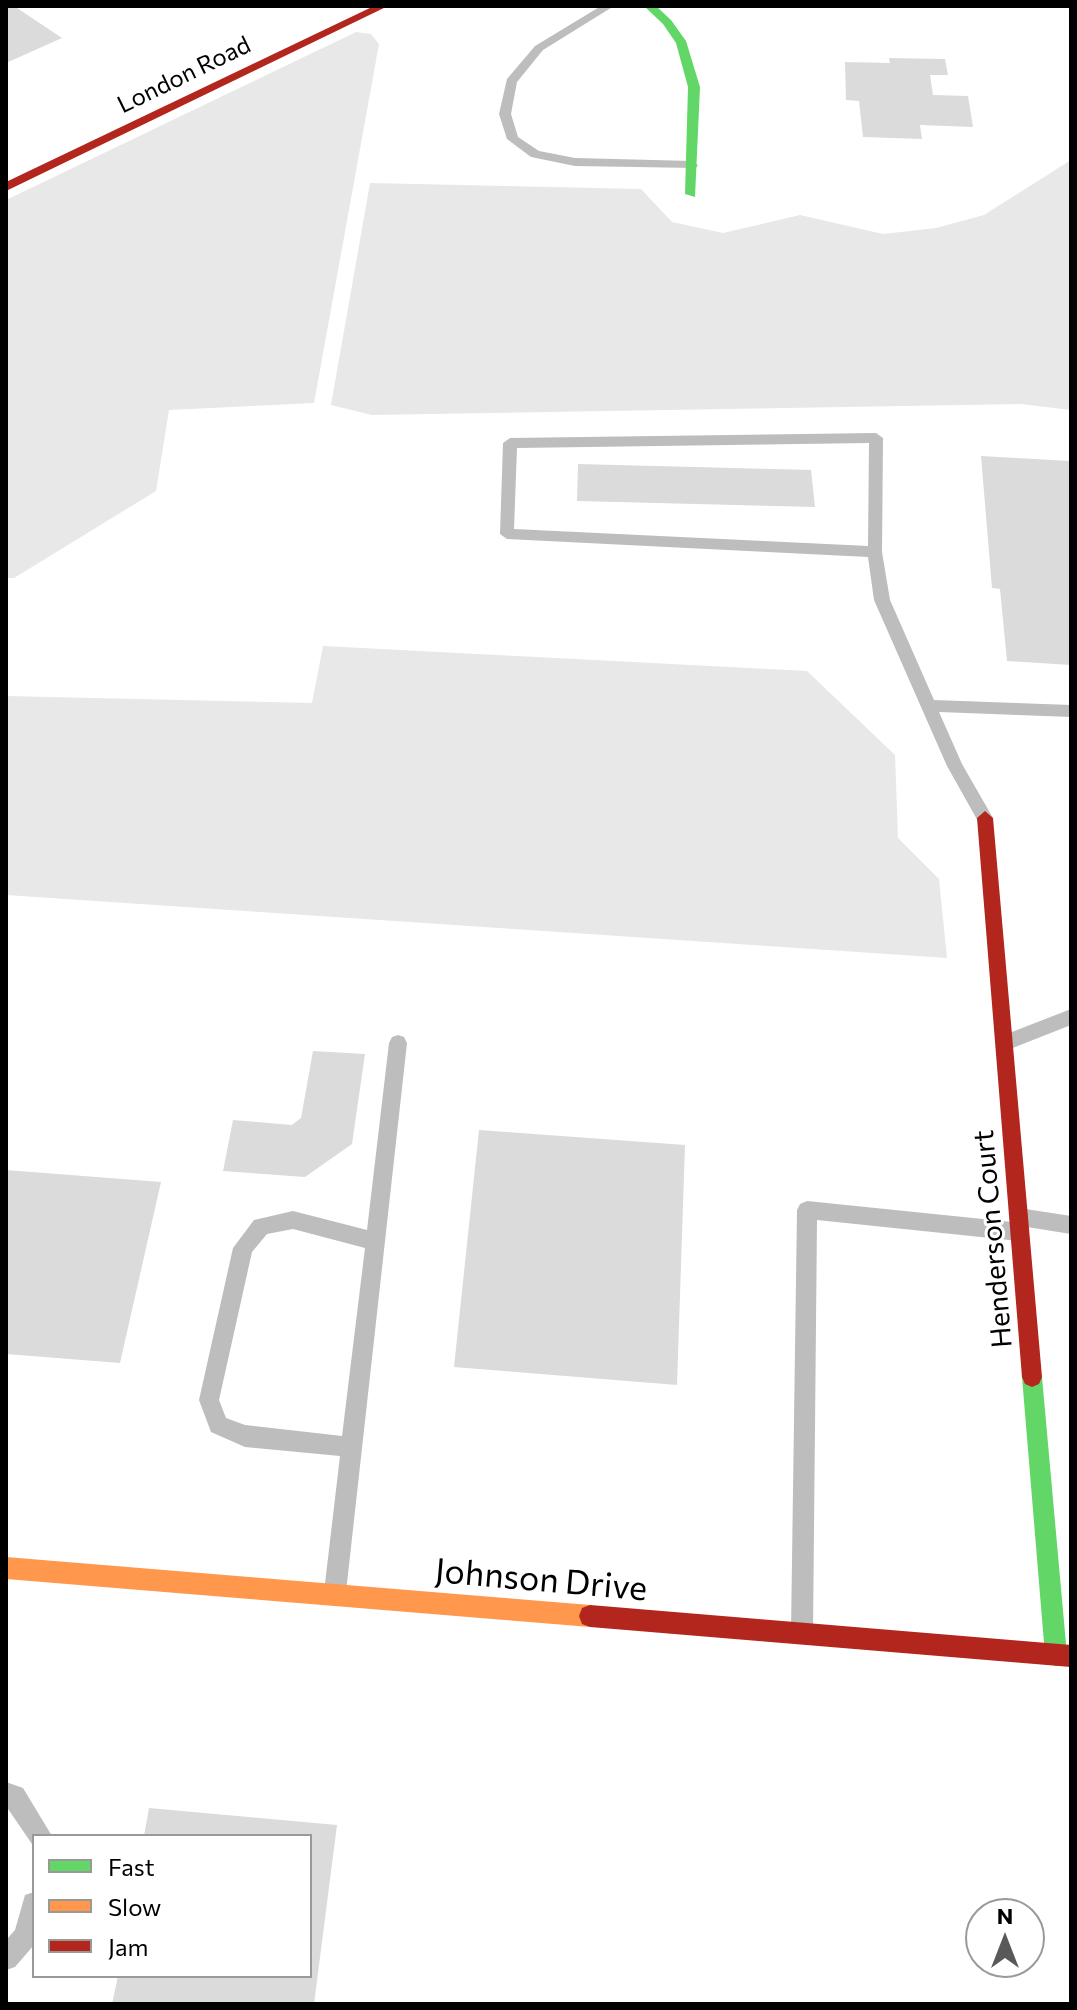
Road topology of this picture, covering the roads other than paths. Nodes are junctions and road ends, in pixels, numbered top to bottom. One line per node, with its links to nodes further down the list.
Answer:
1 (383, 6): 5 (street, London Road)
2 (609, 6): 4 (lane)
3 (649, 6): 4 (street)
4 (692, 165): 6 (street)
5 (6, 187)
6 (691, 194)
7 (875, 552): 7 (lane); 8 (lane)
8 (929, 706): 9 (lane); 10 (lane)
9 (1071, 711)
10 (985, 818): 13 (street, Henderson Court)
11 (1071, 1017): 13 (lane)
12 (398, 1043): 16 (lane)
13 (1005, 1043): 14 (street, Henderson Court)
14 (1020, 1224): 15 (lane); 20 (lane); 21 (street, Henderson Court)
15 (1071, 1225)
16 (374, 1241): 17 (lane); 17 (lane)
17 (351, 1447): 19 (lane)
18 (6, 1568): 19 (street, Johnson Drive)
19 (334, 1595): 20 (street, Johnson Drive)
20 (802, 1634): 21 (street, Johnson Drive)
21 (1064, 1655)
22 (6, 1794): 23 (lane)
23 (39, 1834)
24 (32, 1911): 25 (lane)
25 (6, 1958)

